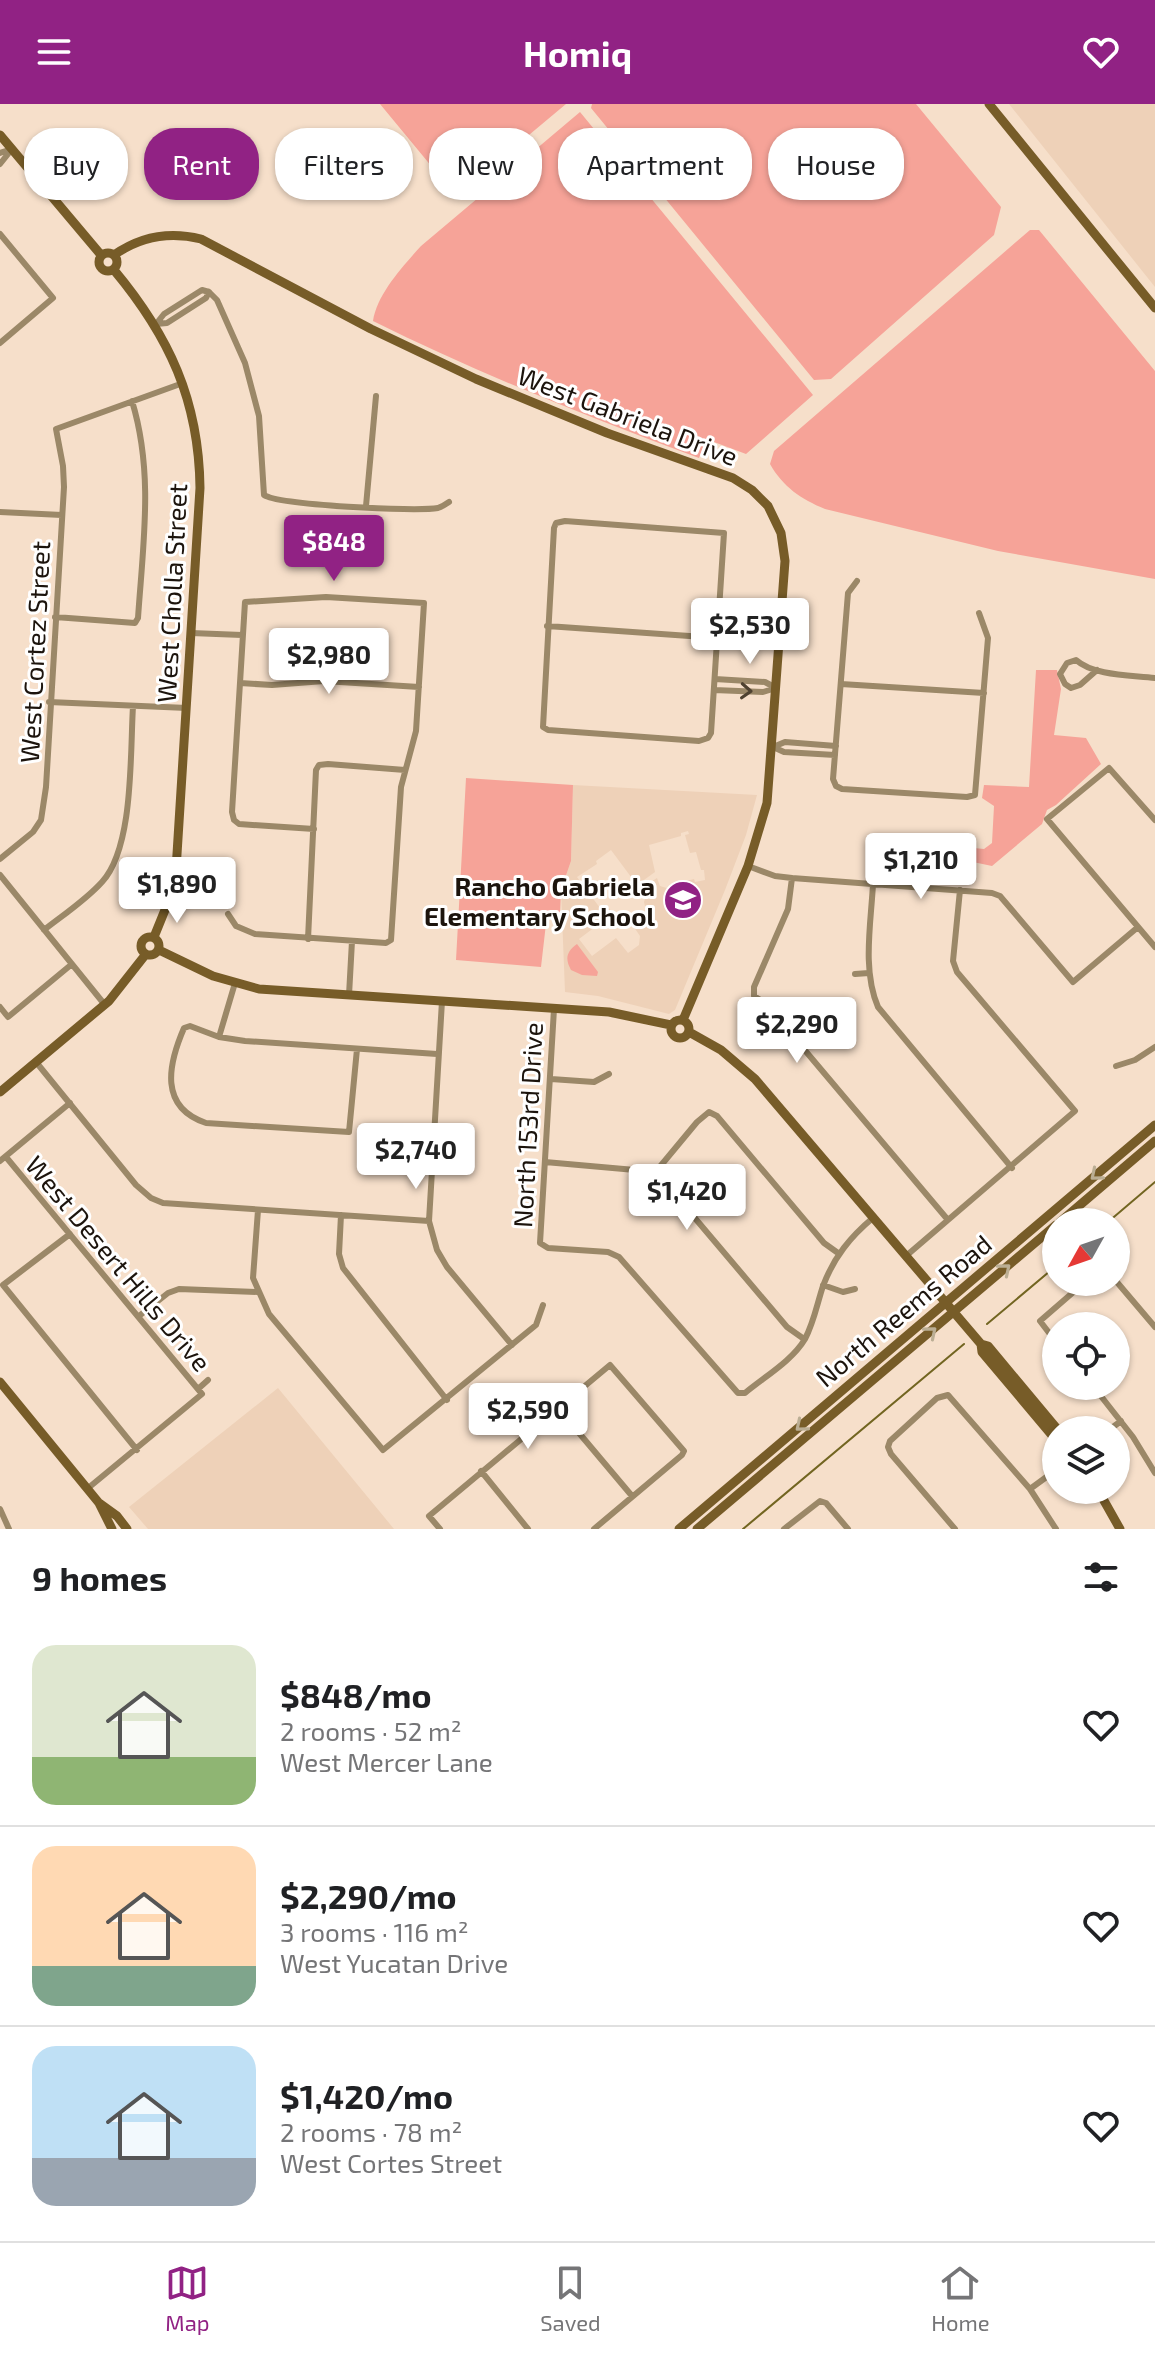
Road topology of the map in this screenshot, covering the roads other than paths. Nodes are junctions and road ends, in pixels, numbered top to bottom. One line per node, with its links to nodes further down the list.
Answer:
1 (989, 104): 10 (street)
2 (0, 135): 3 (street)
3 (12, 149): 4 (street); 5 (street); 7 (street)
4 (0, 153)
5 (0, 164)
6 (0, 234): 12 (street)
7 (101, 255): 8 (street); 9 (street)
8 (114, 255): 9 (street); 33 (street, West Gabriela Drive)
9 (114, 270): 11 (street, West Cholla Street)
10 (1155, 308)
11 (156, 324): 13 (street, West Cholla Street); 17 (street)
12 (0, 343)
13 (183, 383): 15 (street); 24 (street, West Cholla Street)
14 (376, 396): 17 (street)
15 (132, 401): 19 (street, West Cortez Street); 22 (street)
16 (449, 502): 17 (street)
17 (366, 506)
18 (0, 512): 19 (street)
19 (62, 515): 22 (street, West Cortez Street)
20 (857, 581): 31 (street)
21 (979, 613): 35 (street)
22 (55, 617): 36 (street, West Cortez Street)
23 (547, 626): 26 (street); 26 (street); 34 (street)
24 (191, 633): 25 (street); 38 (street, West Cholla Street)
25 (242, 635): 30 (street); 32 (street)
26 (718, 638): 29 (street)
27 (1097, 670): 27 (street); 28 (street)
28 (1155, 678)
29 (715, 679): 33 (street); 34 (street)
30 (240, 683): 32 (street); 46 (street)
31 (841, 684): 35 (street); 40 (street)
32 (419, 687): 44 (street)
33 (776, 688): 34 (street, one-way to 33); 41 (street, West Gabriela Drive)
34 (714, 690)
35 (984, 693): 43 (street)
36 (49, 702): 37 (street); 47 (street, West Cortez Street)
37 (133, 706): 38 (street); 55 (street)
38 (187, 708): 56 (street, West Cholla Street)
39 (804, 744): 40 (street); 41 (street); 42 (street)
40 (836, 746): 43 (street)
41 (773, 747): 42 (street); 48 (street, West Gabriela Drive)
42 (803, 753): 43 (street)
43 (835, 755)
44 (405, 770): 46 (street); 58 (street)
45 (1155, 820): 54 (street)
46 (314, 829): 57 (street)
47 (0, 859)
48 (748, 866): 50 (street); 71 (street, West Gabriela Drive)
49 (0, 875): 55 (street)
50 (792, 878): 51 (street); 94 (street)
51 (873, 884): 52 (street); 63 (street)
52 (960, 890): 54 (street); 88 (street)
53 (228, 914): 57 (street)
54 (1138, 927): 59 (street)
55 (44, 930): 62 (street)
56 (154, 937): 60 (street); 61 (street)
57 (308, 939): 58 (street)
58 (352, 941): 66 (street)
59 (1155, 947)
60 (159, 950): 61 (street); 65 (street)
61 (146, 954): 68 (street)
62 (72, 964): 68 (street); 69 (street)
63 (869, 973): 64 (street); 88 (street)
64 (855, 974)
65 (235, 983): 66 (street); 74 (street)
66 (349, 995): 67 (street)
67 (442, 1001): 70 (street); 77 (street)
68 (105, 1005): 78 (street)
69 (0, 1007)
70 (554, 1009): 72 (street); 81 (street, North 153rd Drive)
71 (683, 1020): 72 (street); 73 (street)
72 (671, 1025): 73 (street)
73 (689, 1032): 93 (street)
74 (219, 1037): 76 (street); 76 (street)
75 (1155, 1047): 79 (street)
76 (357, 1049): 77 (street)
77 (437, 1054): 95 (street)
78 (36, 1062): 82 (street); 83 (street)
79 (1116, 1066)
80 (609, 1074): 81 (street)
81 (551, 1079): 87 (street, North 153rd Drive)
82 (0, 1092)
83 (70, 1103): 86 (street); 91 (street)
84 (1155, 1125): 105 (street, North Reems Road, one-way to 105)
85 (1155, 1141): 90 (street, North Reems Road)
86 (3, 1159): 96 (street, West Desert Hills Drive)
87 (545, 1162): 89 (street); 111 (street, North 153rd Drive)
88 (1012, 1168): 94 (street)
89 (653, 1175): 98 (street); 111 (street)
90 (1077, 1208)
91 (258, 1210): 92 (street); 102 (street)
92 (341, 1215): 95 (street); 117 (street)
93 (874, 1217): 98 (street); 99 (street)
94 (948, 1220): 99 (street)
95 (429, 1221): 113 (street)
96 (70, 1234): 109 (street, West Desert Hills Drive); 124 (street)
97 (1042, 1238): 107 (street, North Reems Road, one-way to 97)
98 (838, 1253): 100 (street)
99 (906, 1256): 105 (street)
100 (823, 1285): 101 (street); 111 (street)
101 (855, 1289)
102 (258, 1292): 109 (street); 117 (street)
103 (1069, 1296): 108 (street)
104 (1129, 1296): 110 (street)
105 (946, 1303): 107 (street); 142 (street, North Reems Road, one-way to 142)
106 (543, 1305): 113 (street)
107 (954, 1312): 112 (street); 143 (street, North Reems Road, one-way to 107)
108 (1050, 1312)
109 (139, 1316): 116 (street, West Desert Hills Drive)
110 (1155, 1327)
111 (804, 1339)
112 (981, 1344): 120 (street); 122 (street)
113 (512, 1345): 117 (street)
114 (208, 1380): 116 (street)
115 (0, 1382): 128 (street)
116 (200, 1392): 124 (street)
117 (447, 1400)
118 (1104, 1400): 121 (street)
119 (558, 1408): 125 (street); 130 (street); 130 (street)
120 (1046, 1416)
121 (1117, 1416)
122 (1042, 1423)
123 (1130, 1435): 126 (street)
124 (137, 1450): 128 (street)
125 (481, 1471): 140 (street); 141 (street)
126 (1155, 1473)
127 (1042, 1480): 129 (street)
128 (87, 1489): 131 (street)
129 (1030, 1489): 135 (street); 146 (street)
130 (632, 1496): 136 (street)
131 (99, 1503): 138 (street); 139 (street)
132 (1106, 1504): 147 (street)
133 (0, 1509): 134 (street)
134 (3, 1522): 137 (street)
135 (950, 1527)
136 (596, 1528)
137 (9, 1529)
138 (112, 1529)
139 (127, 1529)
140 (440, 1529)
141 (528, 1529)
142 (679, 1529)
143 (697, 1529)
144 (784, 1529): 145 (street)
145 (848, 1529)
146 (1056, 1529)
147 (1120, 1529)

